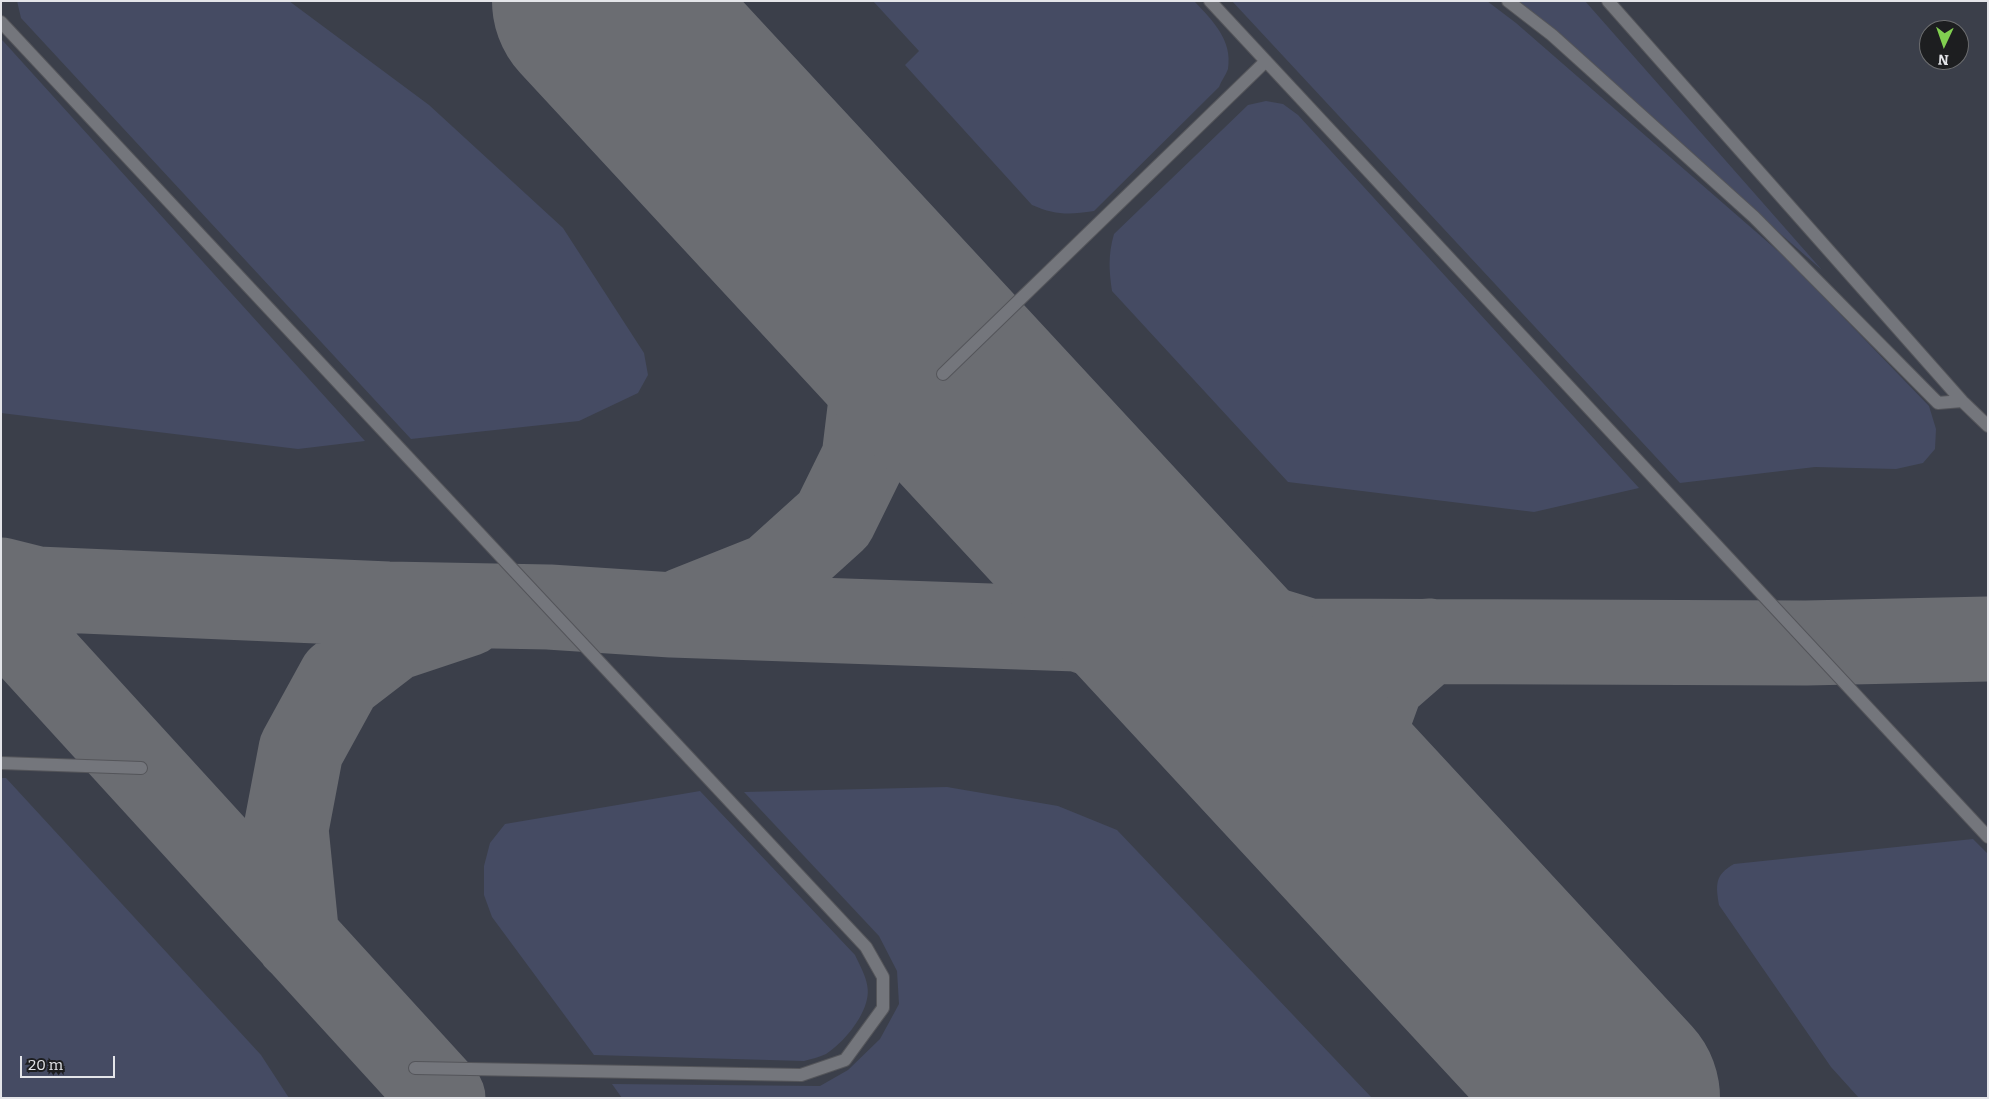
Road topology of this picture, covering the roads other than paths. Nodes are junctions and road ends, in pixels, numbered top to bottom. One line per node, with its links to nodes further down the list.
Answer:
1 (1210, 1): 5 (lane)
2 (1508, 1): 7 (lane)
3 (1608, 1): 7 (lane)
4 (1, 22): 12 (lane)
5 (1266, 61): 6 (lane); 11 (lane)
6 (943, 374)
7 (1962, 401): 8 (lane)
8 (1988, 426)
9 (1, 763): 10 (lane)
10 (141, 768)
11 (1988, 837)
12 (415, 1068)

